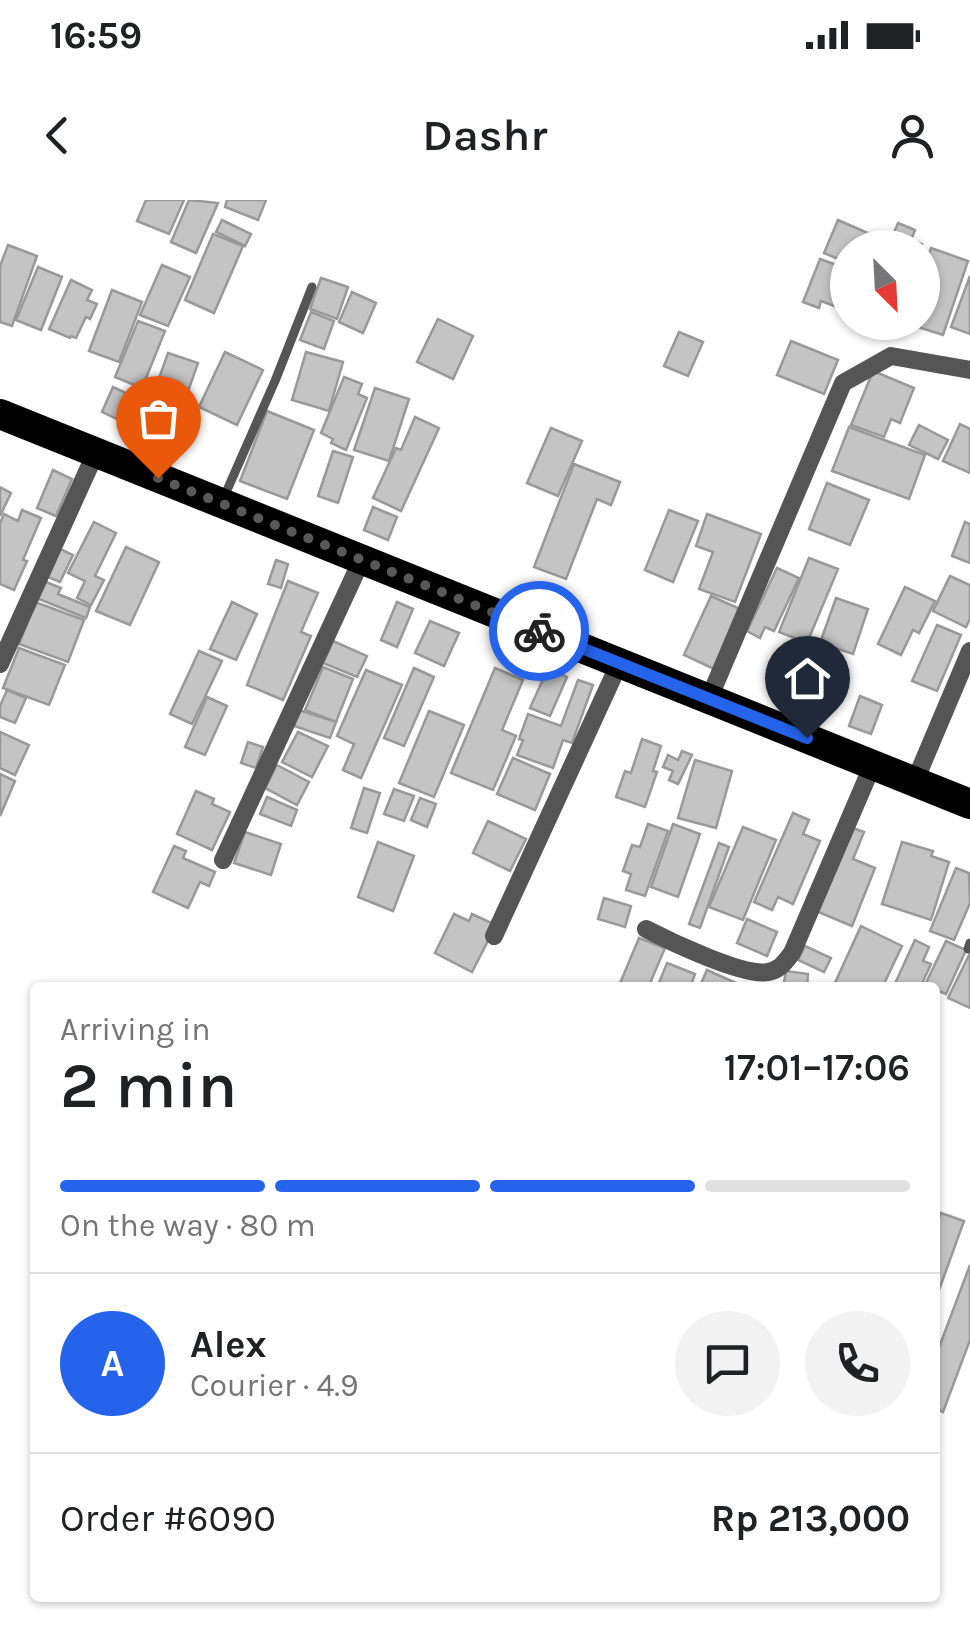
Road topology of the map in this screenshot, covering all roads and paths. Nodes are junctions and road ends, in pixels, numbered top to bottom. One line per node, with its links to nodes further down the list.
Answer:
1 (312, 288): 5 (lane)
2 (970, 370): 10 (street)
3 (0, 414): 4 (highway)
4 (96, 452): 5 (highway); 8 (street)
5 (221, 503): 6 (highway)
6 (362, 560): 9 (highway); 14 (street)
7 (970, 651): 12 (street)
8 (0, 664)
9 (618, 664): 10 (highway); 16 (street)
10 (708, 701): 11 (highway)
11 (873, 764): 12 (highway); 15 (street)
12 (915, 781): 13 (highway)
13 (970, 804)
14 (223, 860)
15 (646, 929)
16 (494, 936)

